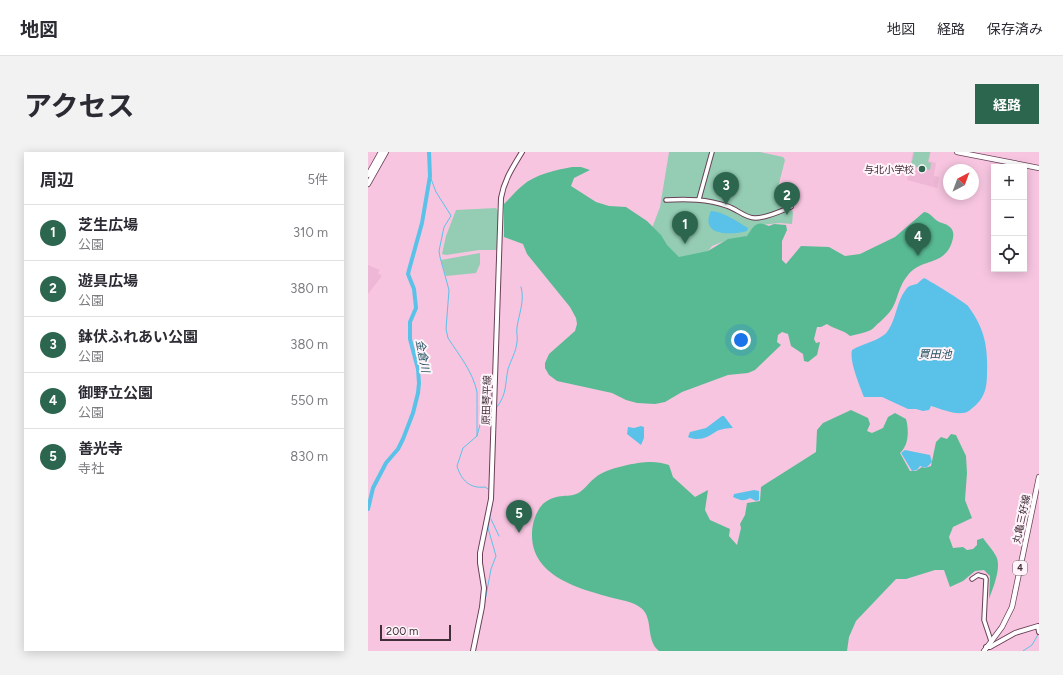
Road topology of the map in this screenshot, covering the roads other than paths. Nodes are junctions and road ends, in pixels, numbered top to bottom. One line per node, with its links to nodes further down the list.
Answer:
1 (381, 152): 7 (main road)
2 (386, 152): 8 (main road)
3 (522, 152): 17 (main road, 原田琴平線)
4 (712, 152): 9 (street)
5 (957, 152): 6 (main road)
6 (1039, 168)
7 (368, 175)
8 (368, 184)
9 (699, 199): 10 (street); 11 (street)
10 (666, 200)
11 (791, 207)
12 (1039, 477): 15 (main road, 丸亀三好線 / 4)
13 (972, 579): 15 (street)
14 (1039, 632): 16 (main road)
15 (991, 641): 16 (main road, 丸亀三好線 / 4)
16 (985, 649)
17 (473, 651)

